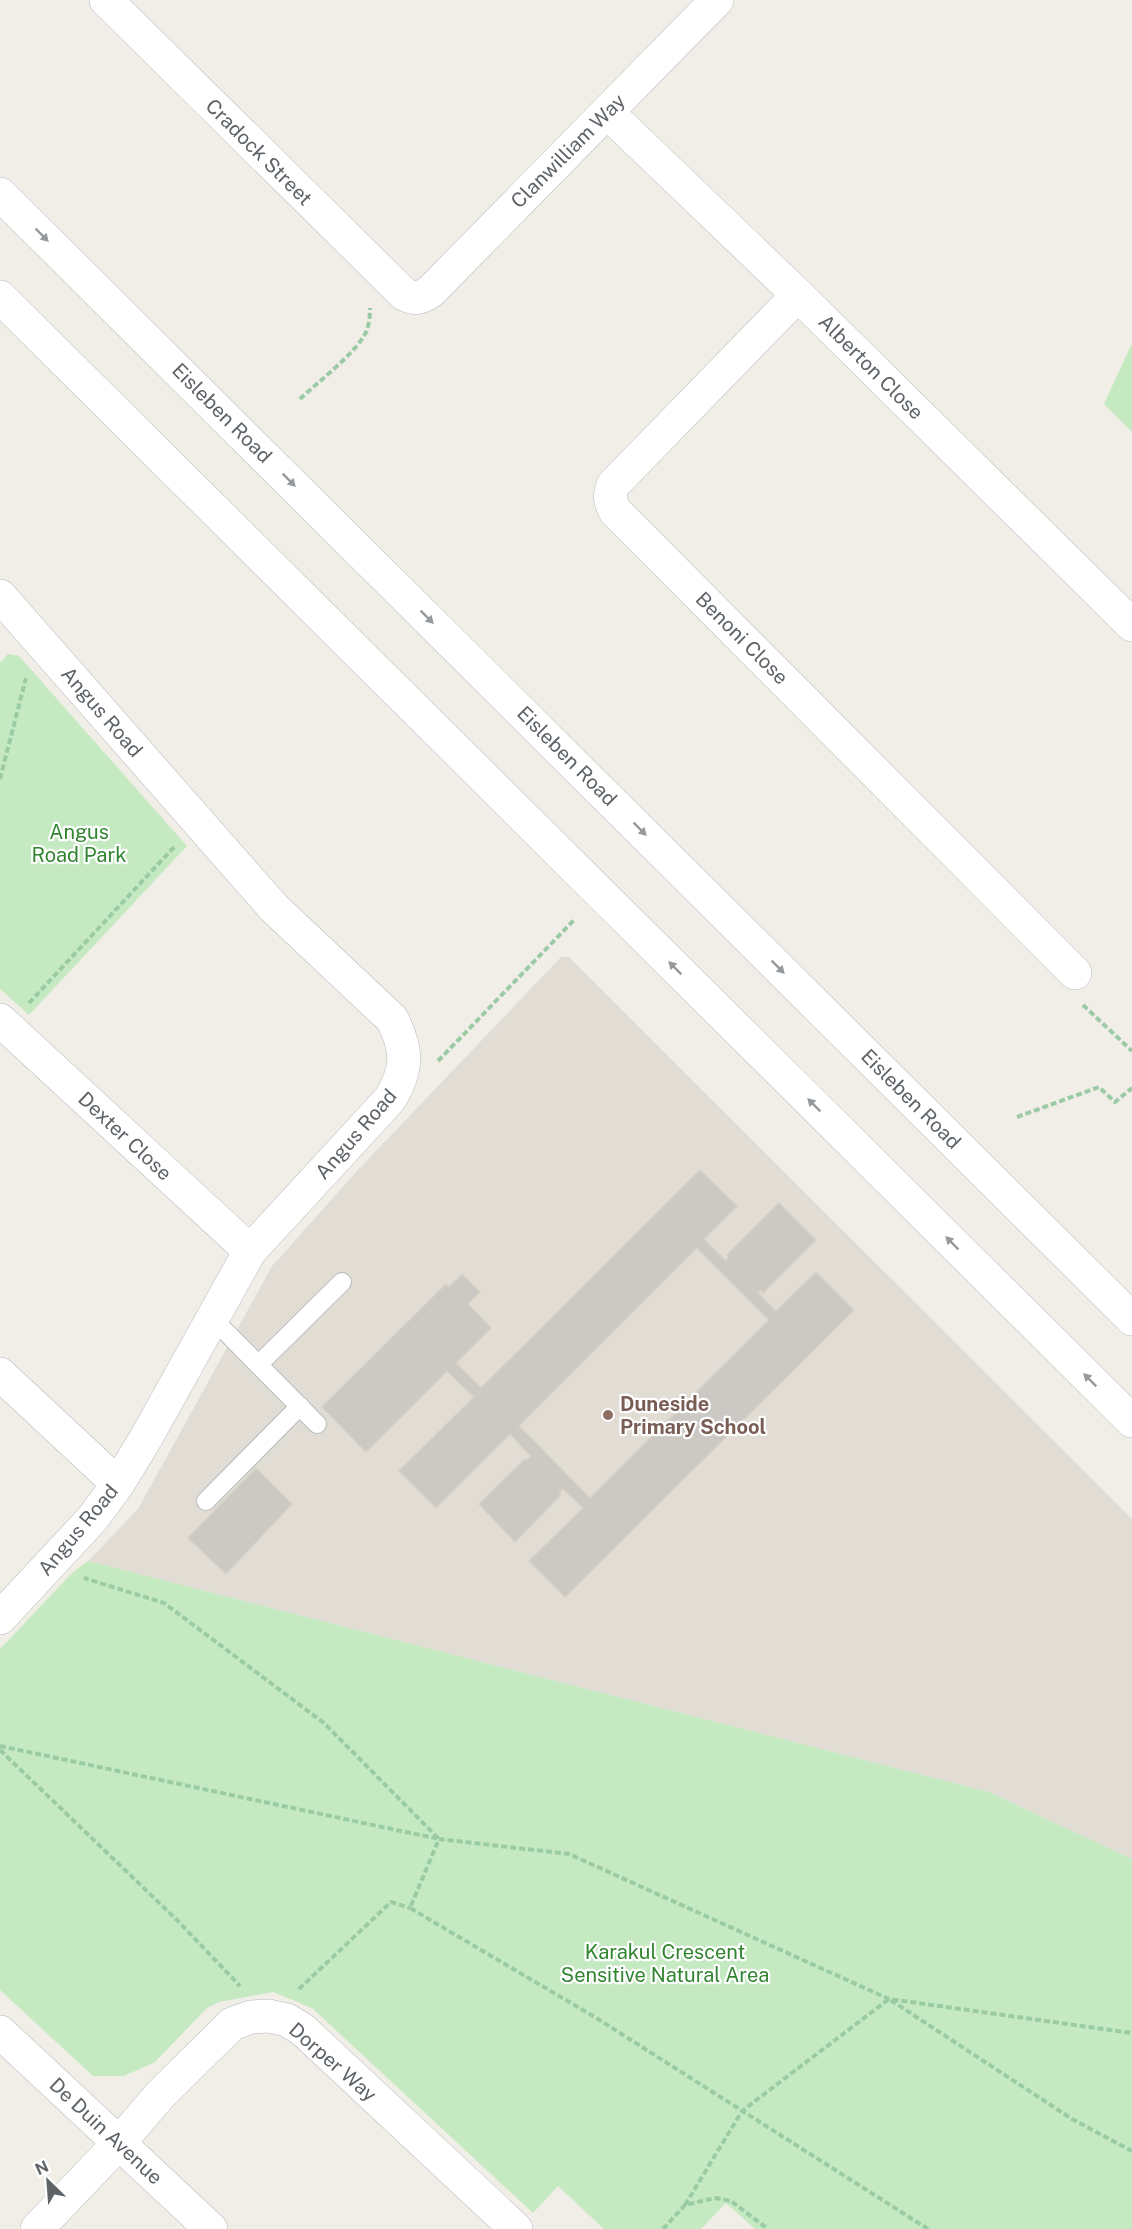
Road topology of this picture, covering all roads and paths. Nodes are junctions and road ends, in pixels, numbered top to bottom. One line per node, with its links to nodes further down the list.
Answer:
1 (106, 0): 7 (street, Cradock Street)
2 (717, 0): 3 (street, Clanwilliam Way)
3 (607, 112): 5 (street, Alberton Close); 7 (street, Clanwilliam Way)
4 (0, 194): 25 (street, Eisleben Road, one-way to 25)
5 (798, 295): 11 (street, Alberton Close); 16 (street, Benoni Close)
6 (0, 297): 29 (street, one-way to 6)
7 (416, 298)
8 (370, 303): 9 (path)
9 (300, 399)
10 (0, 596): 12 (street, Angus Road)
11 (1132, 625)
12 (47, 649): 13 (path); 14 (street, Angus Road)
13 (0, 779)
14 (203, 827): 17 (path); 22 (street, Angus Road)
15 (575, 919): 19 (path)
16 (1076, 973): 18 (path)
17 (3, 1023): 22 (street, Dexter Close)
18 (1132, 1051)
19 (436, 1063)
20 (1132, 1088): 21 (path)
21 (1017, 1117)
22 (250, 1251): 24 (street, Angus Road)
23 (342, 1282): 26 (lane)
24 (213, 1318): 26 (lane); 31 (street, Angus Road)
25 (1132, 1319)
26 (259, 1364): 28 (lane)
27 (0, 1374): 31 (street)
28 (300, 1406): 30 (lane); 32 (lane)
29 (1132, 1421)
30 (317, 1425)
31 (118, 1484): 33 (street, Angus Road)
32 (206, 1501)
33 (63, 1550): 34 (street, Angus Road); 36 (path)
34 (0, 1618)
35 (0, 1748): 36 (path); 39 (path)
36 (439, 1839): 37 (path); 38 (path)
37 (410, 1908): 39 (path); 42 (path)
38 (889, 1999): 41 (path); 42 (path); 44 (path)
39 (269, 2016): 43 (street, Dorper Way); 48 (street, Dorper Way)
40 (0, 2032): 43 (street, De Duin Avenue)
41 (1132, 2033)
42 (742, 2111): 45 (path); 51 (path)
43 (119, 2143): 46 (street, Dorper Way); 47 (street, De Duin Avenue)
44 (1132, 2151)
45 (685, 2205): 49 (path); 50 (path)
46 (37, 2229)
47 (211, 2229)
48 (516, 2229)
49 (663, 2229)
50 (768, 2229)
51 (928, 2229)

